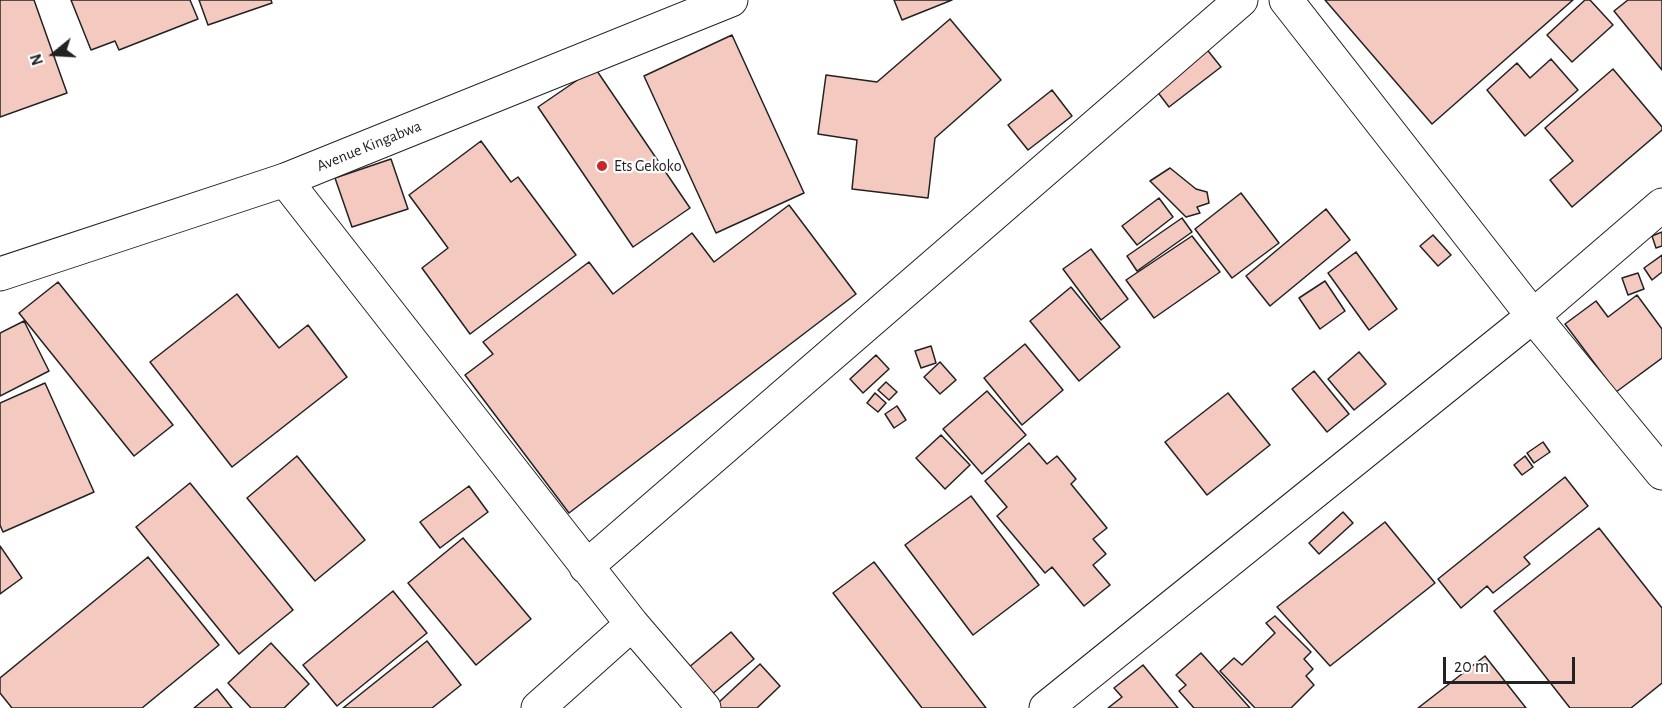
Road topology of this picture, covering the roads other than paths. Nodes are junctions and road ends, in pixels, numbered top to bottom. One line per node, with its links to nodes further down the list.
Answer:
1 (731, 0): 4 (street, Avenue Kingabwa)
2 (1241, 0): 9 (street)
3 (1286, 0): 7 (street)
4 (285, 180): 6 (street, Avenue Kingabwa); 9 (street)
5 (1662, 205): 7 (street)
6 (0, 274)
7 (1533, 316): 8 (street); 13 (street)
8 (1662, 473)
9 (586, 567): 10 (street)
10 (632, 624): 11 (street); 12 (street)
11 (538, 708)
12 (704, 708)
13 (1046, 708)

